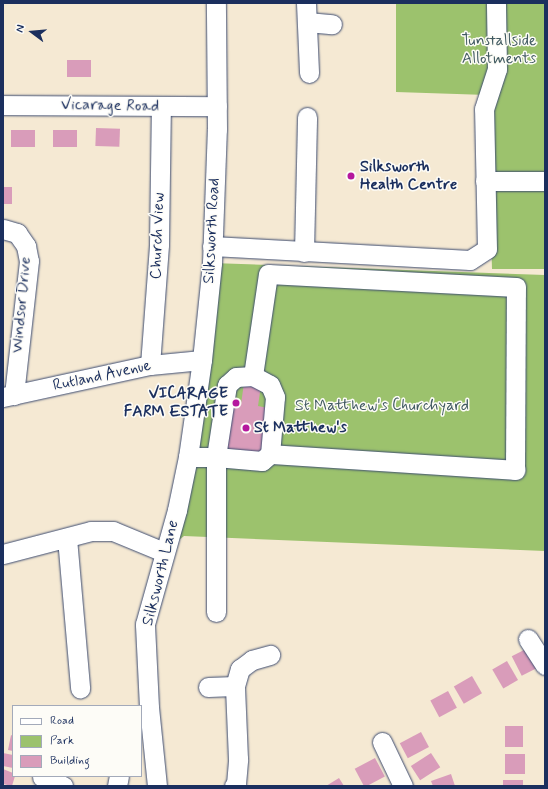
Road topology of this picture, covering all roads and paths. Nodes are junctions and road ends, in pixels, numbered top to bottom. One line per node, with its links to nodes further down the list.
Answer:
1 (216, 3): 9 (street, Silksworth Road)
2 (306, 3): 4 (street)
3 (496, 3): 11 (street)
4 (307, 22): 5 (street); 6 (street)
5 (332, 24)
6 (309, 72)
7 (3, 105): 8 (street, Vicarage Road)
8 (162, 106): 9 (street, Vicarage Road); 17 (street, Church View)
9 (217, 106): 14 (street, Silksworth Road)
10 (307, 117): 15 (street)
11 (485, 181): 12 (street); 15 (street)
12 (545, 181)
13 (3, 229): 19 (street, Windsor Drive)
14 (212, 246): 15 (street); 16 (street, Silksworth Road)
15 (304, 252)
16 (202, 360): 17 (street, Rutland Avenue); 21 (street, Silksworth Road)
17 (150, 365): 19 (street, Rutland Avenue)
18 (253, 376): 20 (street); 20 (street); 22 (street)
19 (8, 396)
20 (270, 454): 22 (street)
21 (188, 457): 22 (street); 24 (street, Silksworth Lane)
22 (216, 457): 26 (street)
23 (67, 538): 24 (street); 25 (street); 32 (street)
24 (164, 552): 36 (street, Silksworth Lane)
25 (3, 554)
26 (216, 612)
27 (528, 639): 29 (street)
28 (270, 655): 30 (street)
29 (545, 665)
30 (235, 686): 31 (street); 37 (street)
31 (208, 687)
32 (80, 688)
33 (382, 742): 38 (street)
34 (40, 780): 35 (street)
35 (64, 786)
36 (157, 786)
37 (234, 786)
38 (403, 786)

